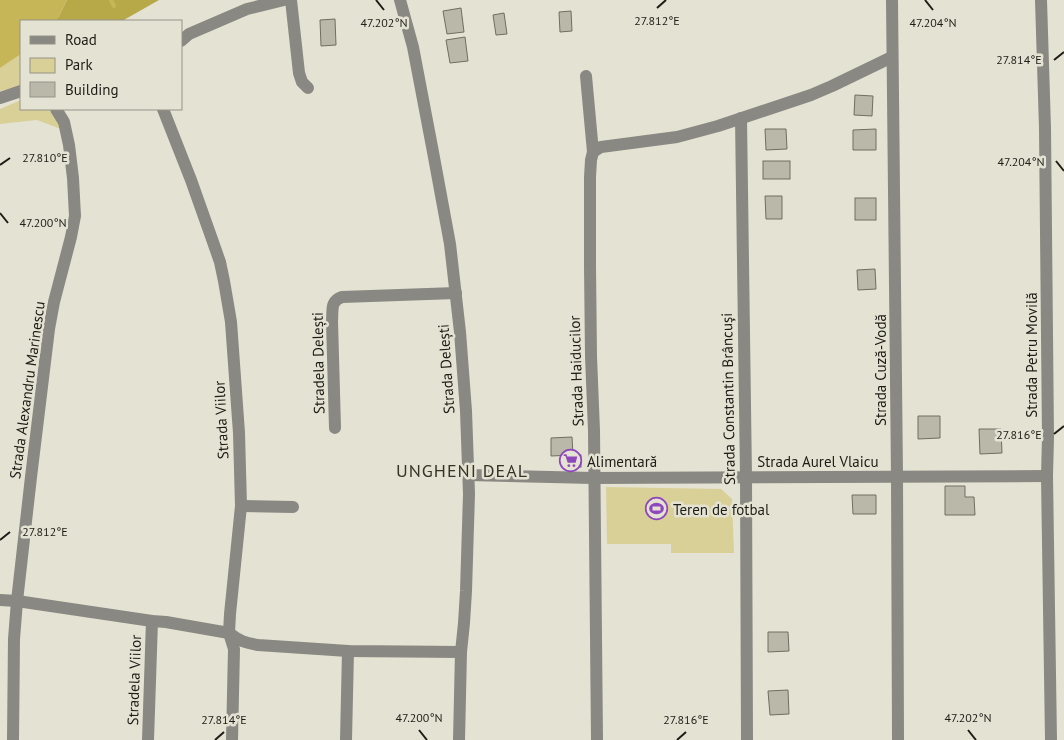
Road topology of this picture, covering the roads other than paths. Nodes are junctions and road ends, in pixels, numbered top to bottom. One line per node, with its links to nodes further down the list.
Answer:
1 (284, 0): 6 (street)
2 (291, 0): 9 (street)
3 (400, 0): 16 (street, Strada Delești)
4 (892, 0): 7 (street, Strada Cuză-Vodă)
5 (1041, 0): 20 (street, Strada Petru Movilă)
6 (182, 40)
7 (892, 57): 14 (street); 19 (street, Strada Cuză-Vodă)
8 (586, 76): 15 (street, Strada Haiducilor)
9 (308, 88)
10 (20, 91): 11 (street)
11 (0, 98)
12 (57, 110): 26 (street, Strada Alexandru Marinescu)
13 (163, 110): 23 (street, Strada Viilor)
14 (740, 118): 15 (street); 21 (street, Strada Constantin Brâncuşi)
15 (593, 152): 22 (street, Strada Haiducilor)
16 (456, 293): 17 (street, Stradela Delești); 18 (street, Strada Delești)
17 (335, 428)
18 (469, 475): 22 (street, Strada Aurel Vlaicu); 30 (street, Strada Delești)
19 (897, 476): 20 (street, Strada Aurel Vlaicu); 21 (street, Strada Aurel Vlaicu); 38 (street, Strada Cuză-Vodă)
20 (1047, 476): 39 (street, Strada Petru Movilă)
21 (746, 477): 22 (street, Strada Aurel Vlaicu); 37 (street, Strada Constantin Brâncuşi)
22 (594, 478): 36 (street, Strada Haiducilor)
23 (241, 506): 24 (street); 28 (street, Strada Viilor)
24 (293, 507)
25 (0, 600): 26 (street)
26 (17, 601): 27 (street); 31 (street, Strada Alexandru Marinescu)
27 (152, 621): 28 (street); 32 (street, Stradela Viilor)
28 (229, 633): 29 (street); 33 (street, Strada Viilor)
29 (348, 651): 30 (street); 34 (street)
30 (460, 652): 35 (street, Strada Delești)
31 (13, 740)
32 (148, 740)
33 (232, 740)
34 (346, 740)
35 (459, 740)
36 (597, 740)
37 (747, 740)
38 (898, 740)
39 (1051, 740)

